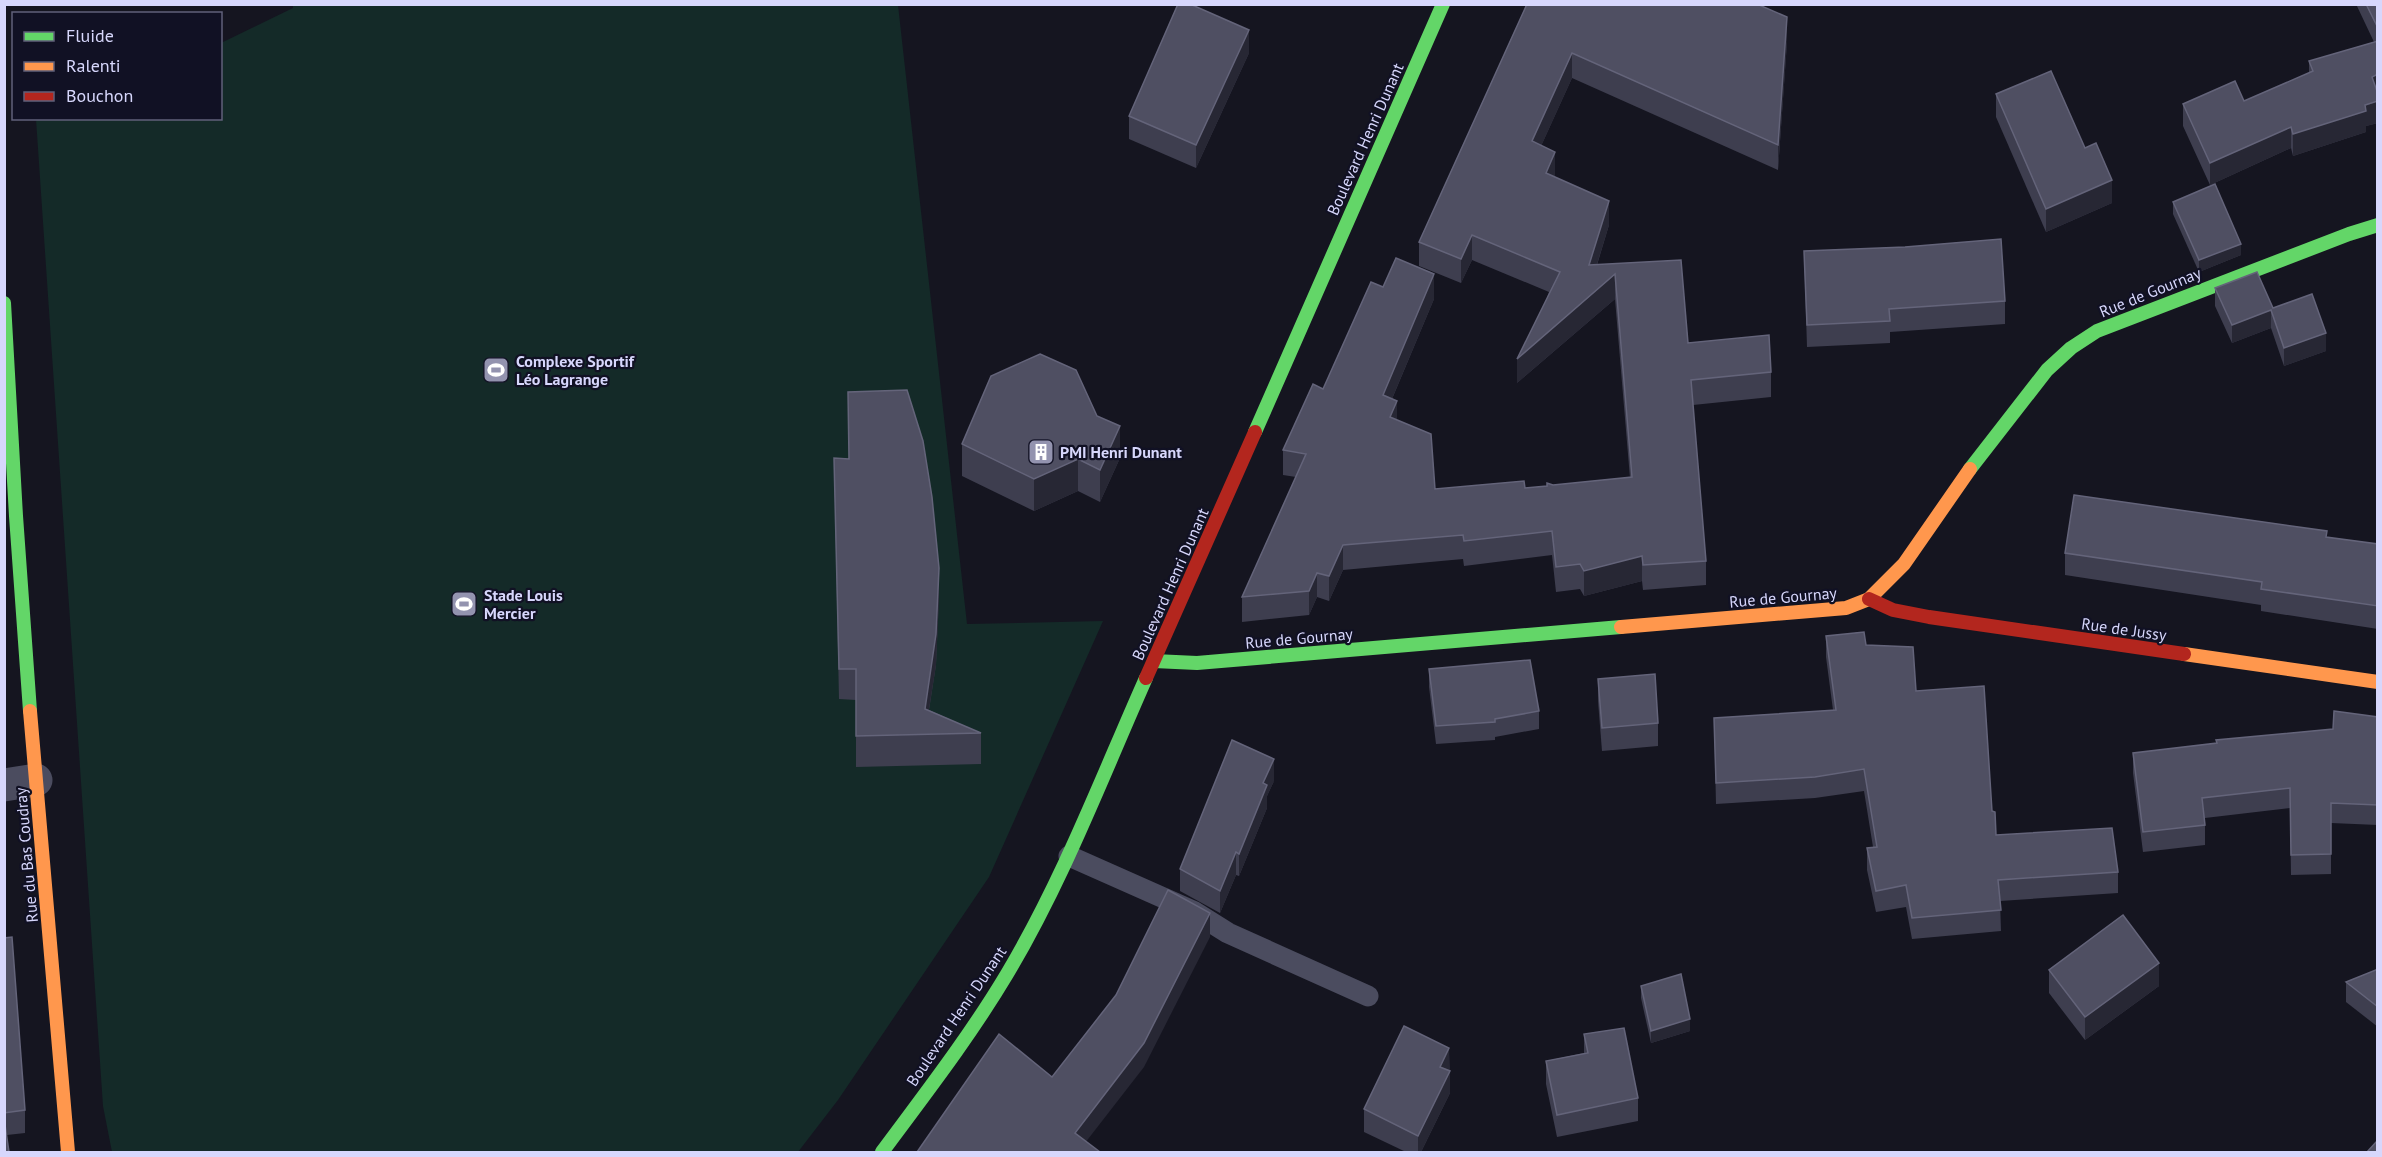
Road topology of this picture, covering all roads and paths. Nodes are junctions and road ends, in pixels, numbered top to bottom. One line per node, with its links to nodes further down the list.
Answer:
1 (1443, 4): 5 (street, Boulevard Henri Dunant)
2 (2378, 225): 4 (street, Rue de Gournay)
3 (4, 303): 7 (street, Rue du Bas Coudray)
4 (1869, 599): 5 (street, Rue de Gournay); 6 (street, Rue de Jussy)
5 (1154, 661): 8 (street, Boulevard Henri Dunant)
6 (2378, 682)
7 (20, 783): 10 (street, Rue du Bas Coudray)
8 (1068, 856): 9 (lane); 11 (street, Boulevard Henri Dunant)
9 (1368, 996)
10 (69, 1152)
11 (882, 1152)

